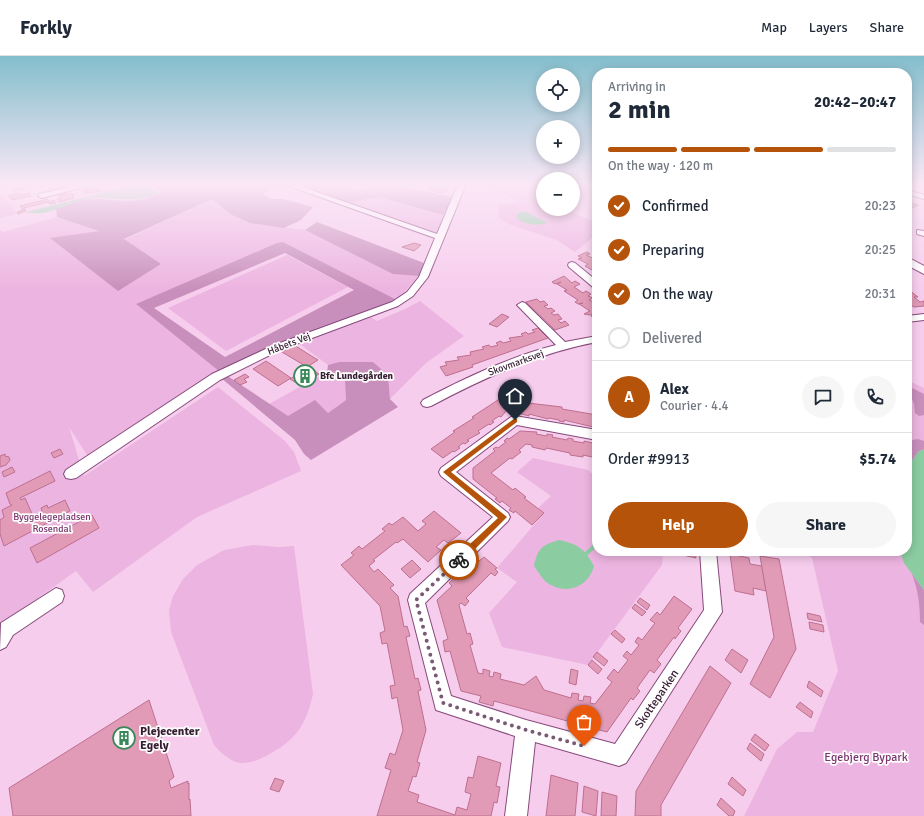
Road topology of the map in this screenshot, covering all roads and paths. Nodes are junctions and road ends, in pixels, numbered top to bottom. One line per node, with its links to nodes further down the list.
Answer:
1 (386, 219): 3 (street)
2 (447, 219): 3 (street, Håbets Vej)
3 (439, 237): 15 (street, Håbets Vej)
4 (912, 263): 6 (street)
5 (572, 264): 7 (street)
6 (924, 271)
7 (592, 282)
8 (522, 305): 12 (street)
9 (924, 317): 10 (street)
10 (912, 318)
11 (592, 340): 12 (street, Skovmarksvej)
12 (563, 346): 13 (street, Skovmarksvej)
13 (427, 403)
14 (592, 434): 19 (street, Skotteparken)
15 (72, 474)
16 (708, 556): 19 (street, Skotteparken)
17 (56, 596): 18 (street)
18 (0, 641)
19 (526, 730): 20 (street)
20 (516, 816)

